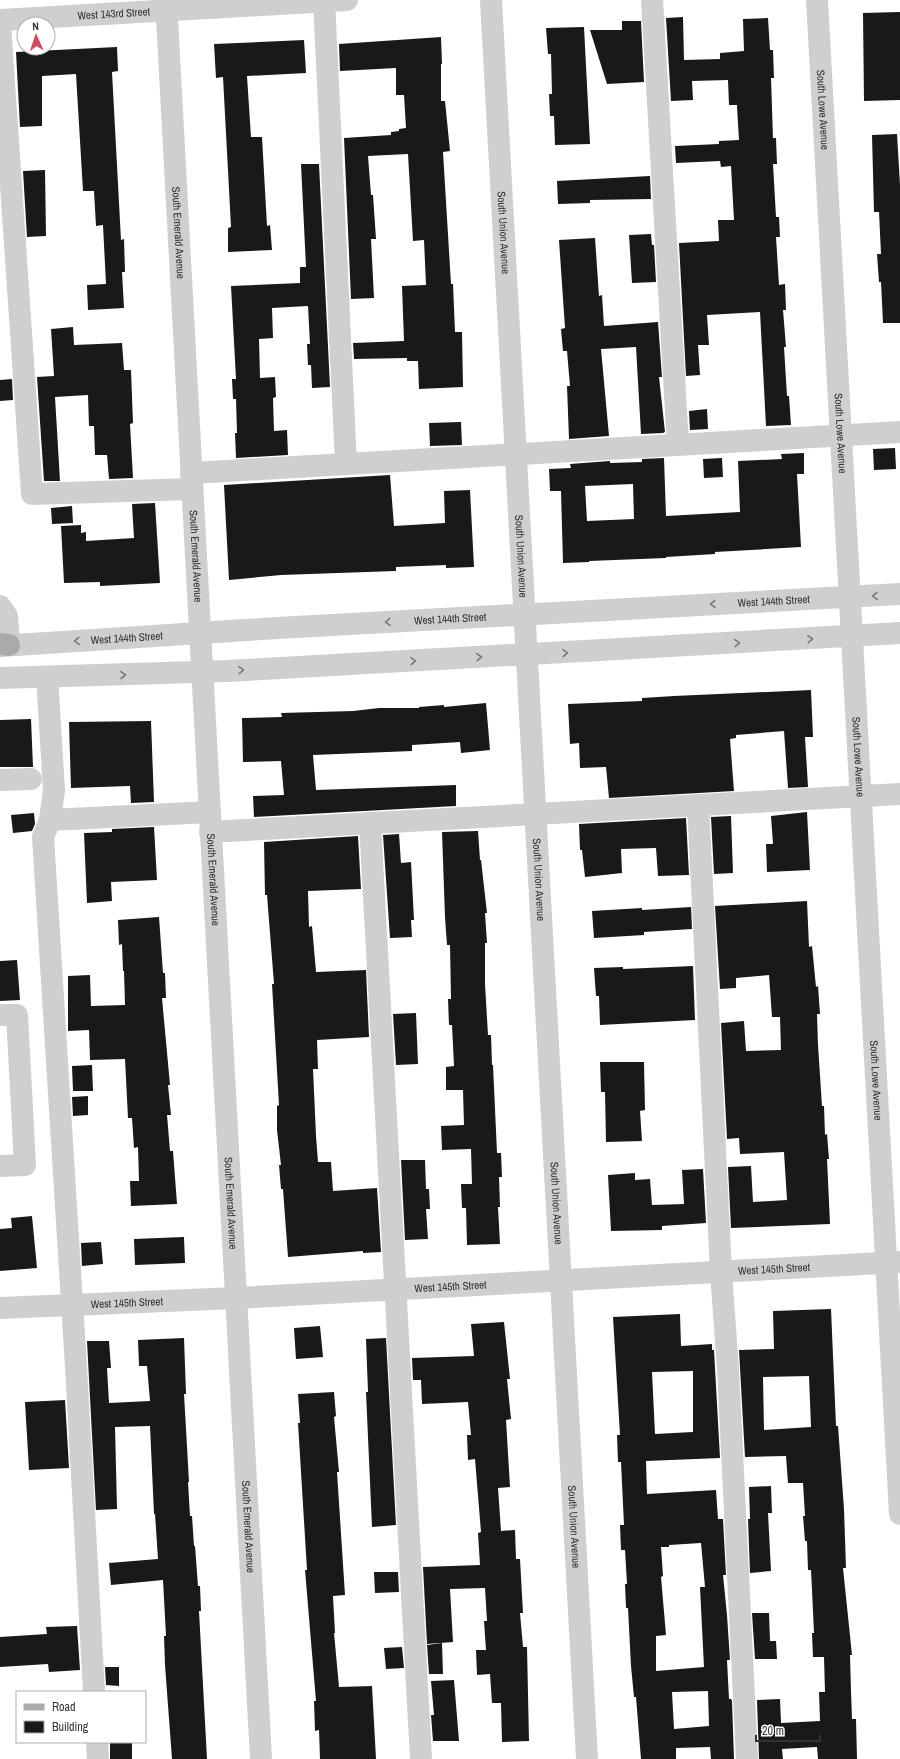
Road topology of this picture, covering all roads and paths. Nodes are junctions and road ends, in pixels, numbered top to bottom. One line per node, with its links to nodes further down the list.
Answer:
1 (347, 0): 5 (street, West 143rd Street)
2 (491, 0): 12 (street, South Union Avenue)
3 (652, 0): 11 (street)
4 (817, 0): 10 (street, South Lowe Avenue)
5 (324, 1): 6 (street, West 143rd Street); 13 (street)
6 (166, 5): 7 (street, West 143rd Street); 14 (street, South Emerald Avenue)
7 (0, 20)
8 (0, 24): 14 (street)
9 (900, 432): 10 (street)
10 (841, 436): 11 (street); 16 (street, South Lowe Avenue)
11 (678, 445): 12 (street)
12 (516, 454): 13 (street); 18 (street, South Union Avenue)
13 (346, 464): 14 (street)
14 (192, 481): 19 (street, South Emerald Avenue)
15 (900, 594): 16 (street, West 144th Street, one-way to 16)
16 (850, 597): 18 (street, West 144th Street, one-way to 18); 21 (street, South Lowe Avenue)
17 (0, 606): 22 (street)
18 (524, 615): 19 (street, West 144th Street, one-way to 19); 23 (street, South Union Avenue)
19 (200, 633): 22 (street, West 144th Street, one-way to 22); 24 (street, South Emerald Avenue)
20 (900, 633): 21 (street)
21 (852, 636): 23 (street, one-way to 21); 30 (street, South Lowe Avenue)
22 (3, 645)
23 (526, 655): 24 (street, one-way to 23); 32 (street, South Union Avenue)
24 (202, 672): 26 (street, one-way to 24); 34 (street, South Emerald Avenue)
25 (0, 678): 26 (street)
26 (47, 678): 33 (street)
27 (31, 779): 28 (street)
28 (0, 780)
29 (900, 794): 30 (street)
30 (861, 796): 31 (street); 38 (street, South Lowe Avenue)
31 (698, 805): 32 (street); 39 (street)
32 (535, 814): 35 (street); 40 (street, South Union Avenue)
33 (50, 820): 34 (street); 43 (street)
34 (210, 822): 35 (street); 42 (street, South Emerald Avenue)
35 (370, 823): 41 (street)
36 (0, 1015): 37 (street)
37 (0, 1166)
38 (893, 1263): 39 (street, West 145th Street); 45 (street, South Lowe Avenue)
39 (721, 1272): 40 (street, West 145th Street); 52 (street)
40 (561, 1280): 41 (street, West 145th Street); 51 (street, South Union Avenue)
41 (396, 1289): 42 (street, West 145th Street); 50 (street)
42 (236, 1298): 43 (street, West 145th Street); 49 (street, South Emerald Avenue)
43 (72, 1305): 44 (street, West 145th Street); 46 (street)
44 (0, 1308)
45 (900, 1514)
46 (94, 1691)
47 (97, 1743): 48 (street)
48 (98, 1759)
49 (261, 1759)
50 (421, 1759)
51 (587, 1759)
52 (746, 1759)

